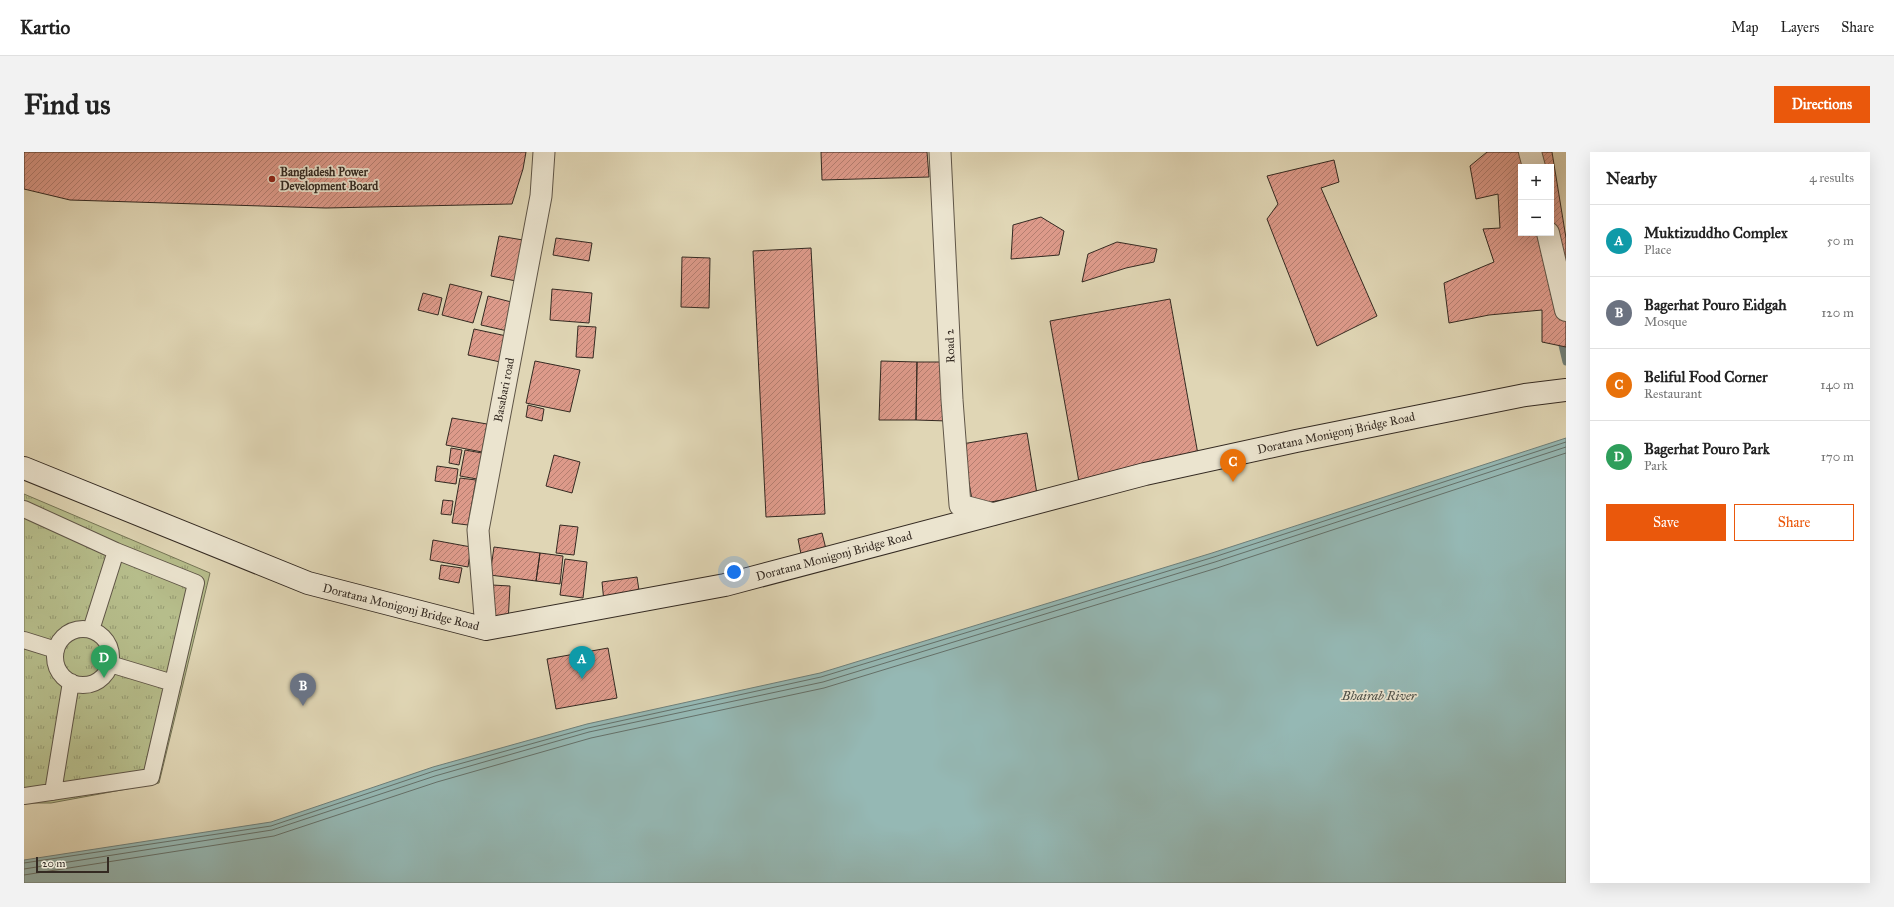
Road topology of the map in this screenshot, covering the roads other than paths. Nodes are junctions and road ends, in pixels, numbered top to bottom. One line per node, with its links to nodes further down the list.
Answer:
1 (544, 152): 12 (street, Basabari road)
2 (940, 152): 10 (street, Road 2)
3 (1530, 152): 4 (main road)
4 (1533, 164)
5 (1549, 236): 6 (main road)
6 (1566, 310)
7 (1566, 390): 10 (main road, Doratana Monigonj Bridge Road)
8 (24, 468): 12 (main road, Doratana Monigonj Bridge Road)
9 (24, 509): 11 (street)
10 (994, 514): 12 (main road, Doratana Monigonj Bridge Road)
11 (116, 551): 13 (street); 18 (street)
12 (486, 629)
13 (91, 630): 15 (street); 16 (street)
14 (24, 640): 15 (street)
15 (56, 650): 17 (street)
16 (110, 664): 17 (street); 18 (street)
17 (72, 682): 19 (street)
18 (173, 683): 19 (street)
19 (53, 792): 20 (street)
20 (24, 796)

